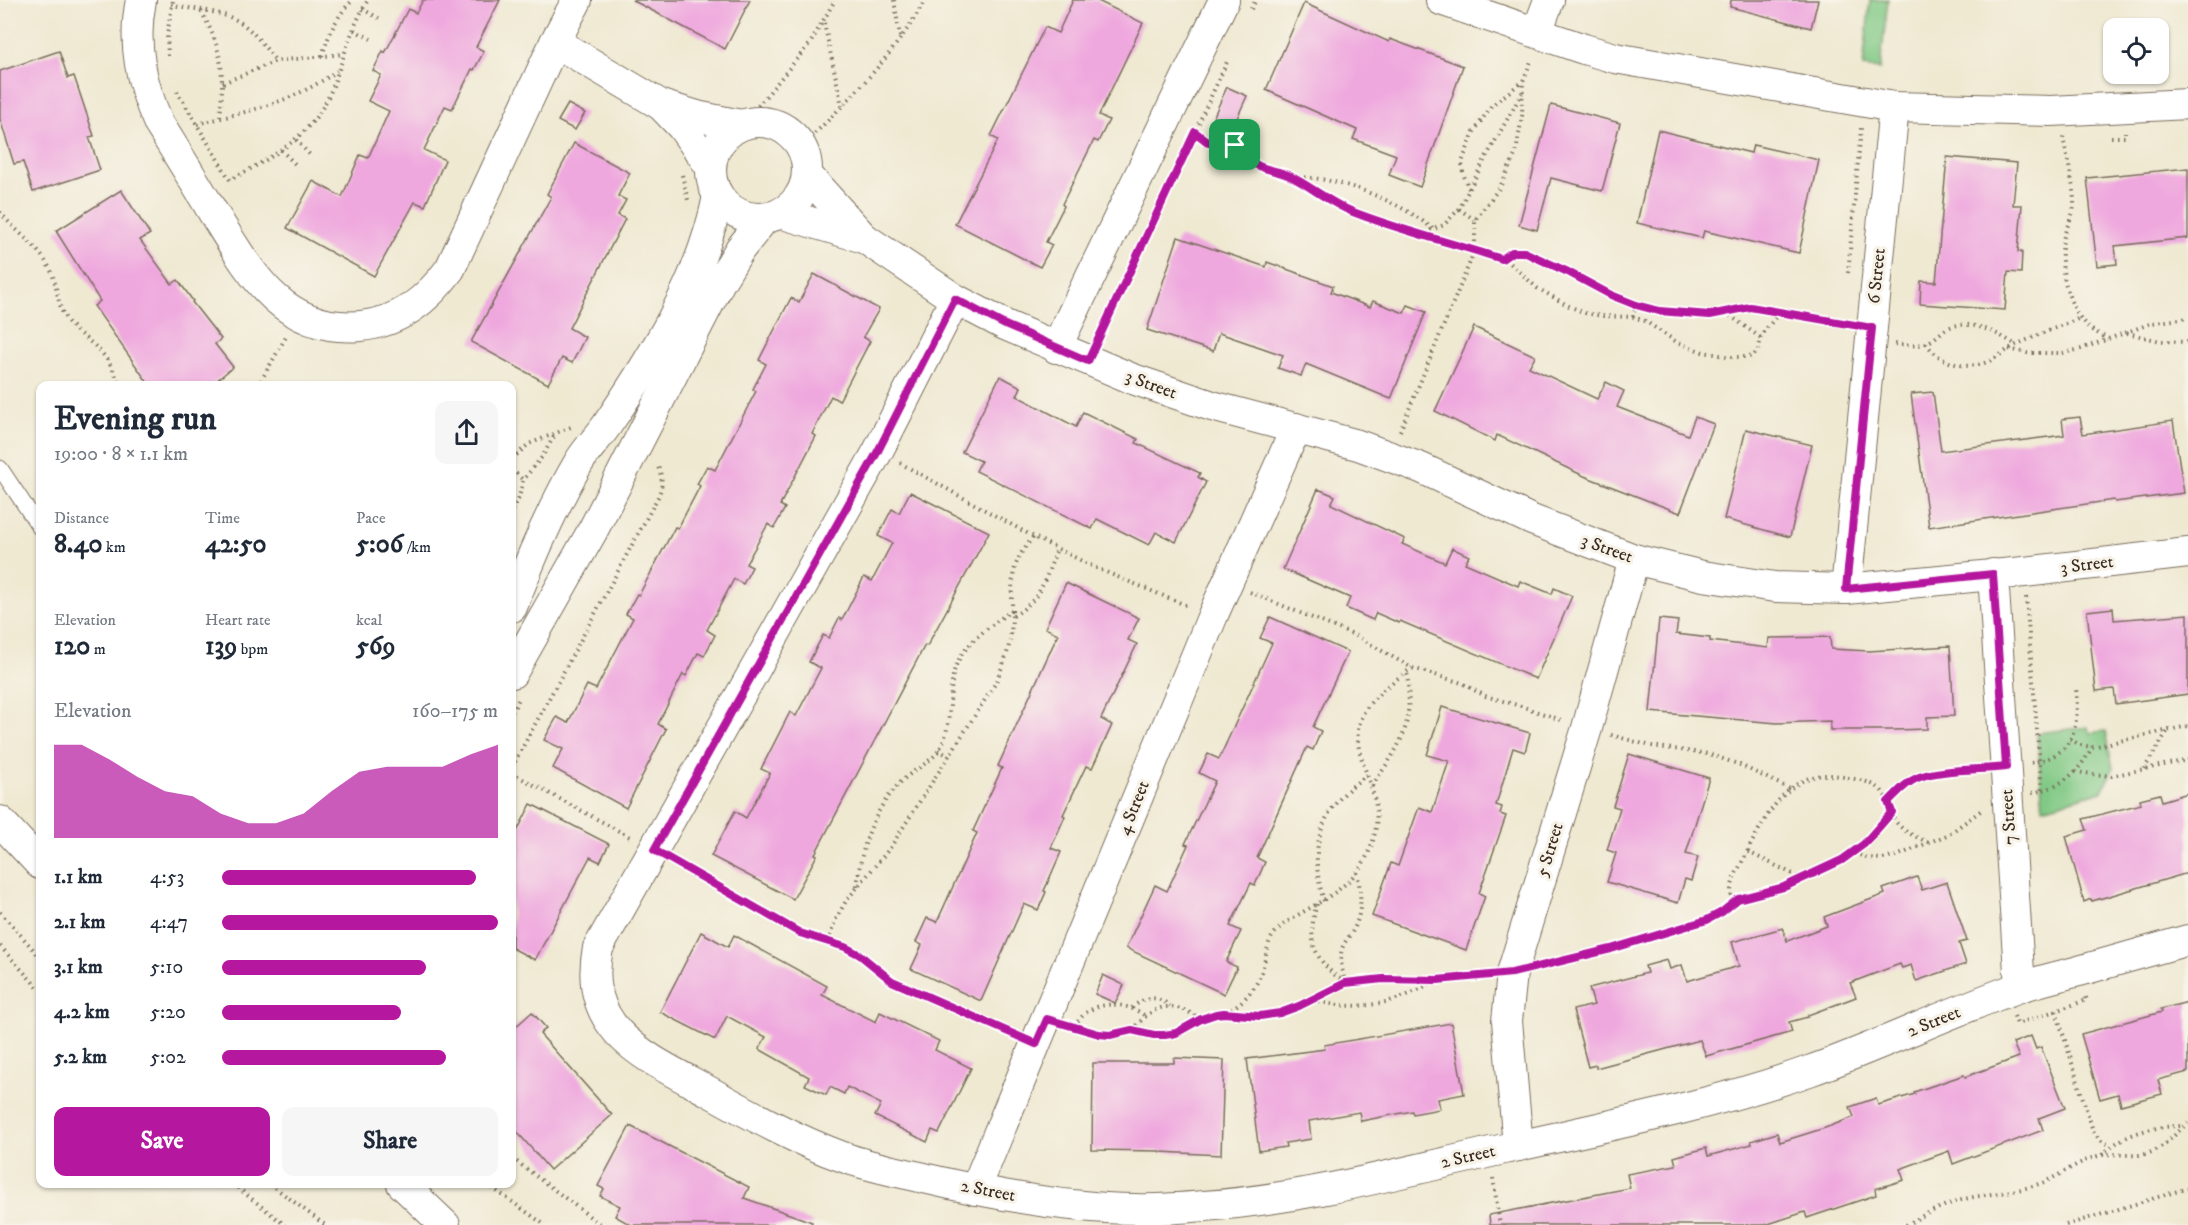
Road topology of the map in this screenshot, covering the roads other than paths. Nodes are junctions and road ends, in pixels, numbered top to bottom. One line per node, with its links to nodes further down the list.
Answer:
1 (141, 0): 6 (street)
2 (577, 0): 6 (street)
3 (1441, 0): 7 (street)
4 (1549, 0): 7 (street)
5 (1238, 5): 18 (street)
6 (555, 42): 9 (street)
7 (1534, 45): 10 (street)
8 (2188, 104): 10 (street)
9 (660, 105): 11 (street); 12 (street)
10 (1894, 107): 27 (street, 6 Street)
11 (741, 125): 12 (street); 13 (street)
12 (710, 166): 14 (street)
13 (808, 176): 15 (street); 16 (street)
14 (718, 196): 15 (street); 21 (street)
15 (773, 216): 16 (street); 22 (street)
16 (864, 238): 17 (street, 3 Street)
17 (955, 299): 18 (street, 3 Street); 36 (street, 2 Street)
18 (1056, 348): 19 (street, 3 Street)
19 (1296, 428): 25 (street, 3 Street); 36 (street, 4 Street)
20 (0, 468): 23 (lane)
21 (563, 490): 22 (street); 28 (street)
22 (603, 512): 29 (street)
23 (36, 522)
24 (2188, 553): 26 (street, 3 Street)
25 (1634, 559): 27 (street, 3 Street); 34 (street, 5 Street)
26 (1993, 574): 27 (street, 3 Street); 33 (street, 7 Street)
27 (1846, 589)
28 (516, 597)
29 (516, 666)
30 (0, 821): 31 (street)
31 (36, 860)
32 (2188, 940): 33 (street, 2 Street)
33 (2020, 987): 34 (street, 2 Street)
34 (1518, 1146): 36 (street, 2 Street)
35 (406, 1188): 37 (street)
36 (975, 1190)
37 (446, 1225)

